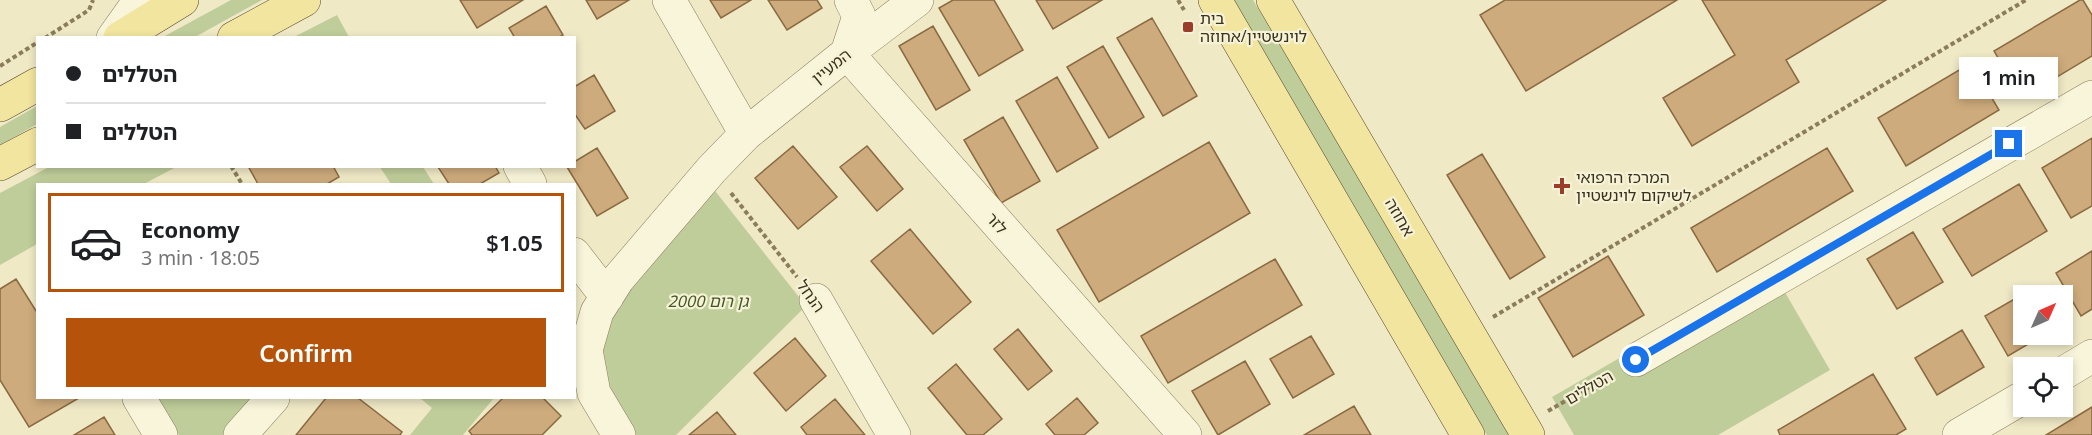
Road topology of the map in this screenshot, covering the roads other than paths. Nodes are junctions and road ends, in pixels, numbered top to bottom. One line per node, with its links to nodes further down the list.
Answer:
1 (140, 0): 9 (street)
2 (182, 0): 10 (main road)
3 (304, 0): 11 (main road)
4 (669, 0): 16 (street)
5 (851, 0): 12 (street)
6 (917, 0): 12 (street, המעיין)
7 (1215, 0): 34 (main road)
8 (1273, 0): 29 (main road, אחוזה)
9 (114, 36)
10 (123, 36)
11 (238, 36)
12 (847, 52): 16 (street, המעיין); 33 (street, לזר)
13 (36, 85): 15 (main road)
14 (2092, 97): 25 (street)
15 (0, 105)
16 (746, 134): 22 (street, המעיין)
17 (36, 145): 18 (main road)
18 (0, 164)
19 (521, 168): 20 (street)
20 (529, 183)
21 (576, 257): 22 (street)
22 (607, 297): 31 (street, המעיין)
23 (816, 300): 32 (street, הנחל)
24 (2092, 356): 26 (street)
25 (1636, 360)
26 (2073, 367)
27 (272, 399): 30 (street)
28 (2013, 403): 35 (street)
29 (1525, 430)
30 (240, 435)
31 (619, 435)
32 (894, 435)
33 (1185, 435)
34 (1468, 435)
35 (1959, 435)

